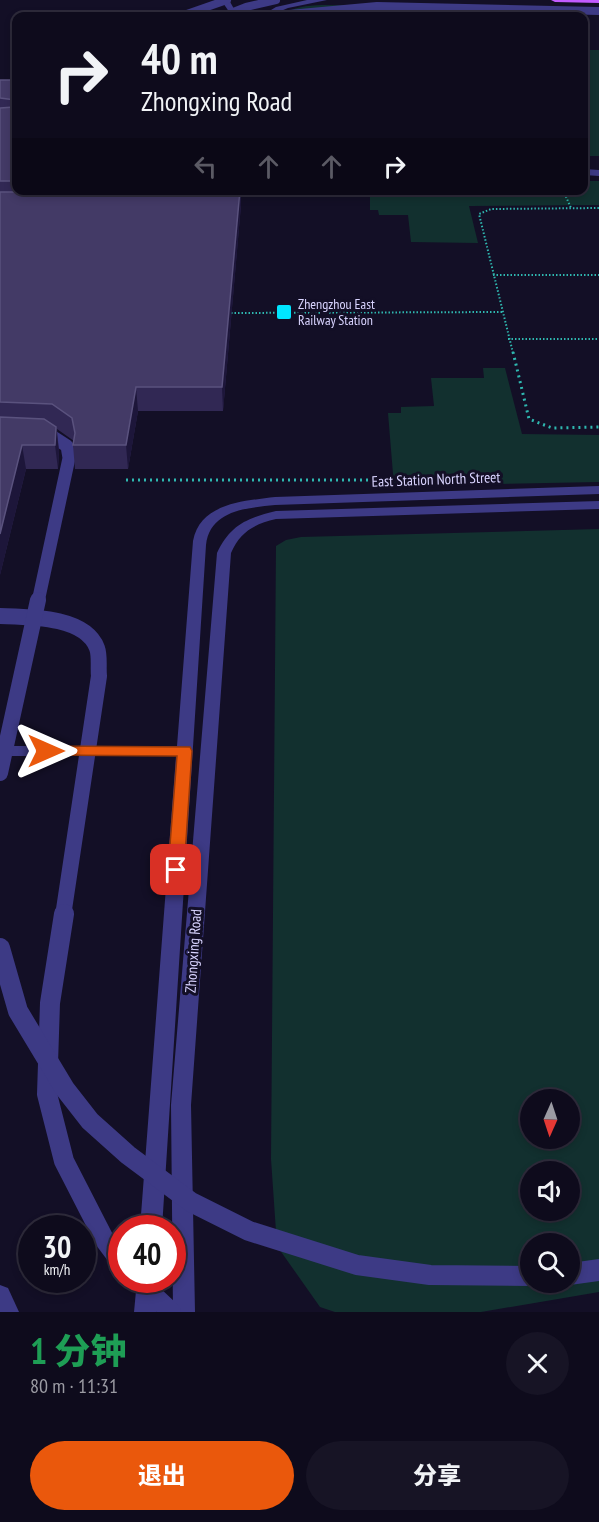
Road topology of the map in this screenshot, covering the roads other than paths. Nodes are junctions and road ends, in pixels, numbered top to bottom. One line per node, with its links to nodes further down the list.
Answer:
1 (226, 0): 7 (street, bridge)
2 (276, 0): 8 (street, bridge)
3 (323, 0): 9 (street)
4 (555, 0): 5 (main road)
5 (599, 1)
6 (599, 11): 10 (street, bridge)
7 (192, 12)
8 (233, 12)
9 (271, 12)
10 (300, 12)
11 (0, 433): 18 (street, bridge)
12 (599, 490): 14 (street, East Station North Street)
13 (599, 505): 14 (street, East Station North Street)
14 (276, 508): 17 (street, Zhongxing Road); 31 (street, Zhongxing Road)
15 (0, 616): 21 (street, bridge)
16 (0, 751): 17 (street)
17 (184, 751): 20 (street, Zhongxing Road)
18 (0, 773)
19 (0, 948): 24 (street, bridge)
20 (152, 1215)
21 (108, 1243)
22 (599, 1270): 23 (street)
23 (580, 1273)
24 (520, 1276)
25 (146, 1293): 29 (street)
26 (151, 1293): 30 (street, bridge)
27 (0, 1296): 28 (street)
28 (8, 1312)
29 (145, 1312)
30 (171, 1312)
31 (184, 1312)

